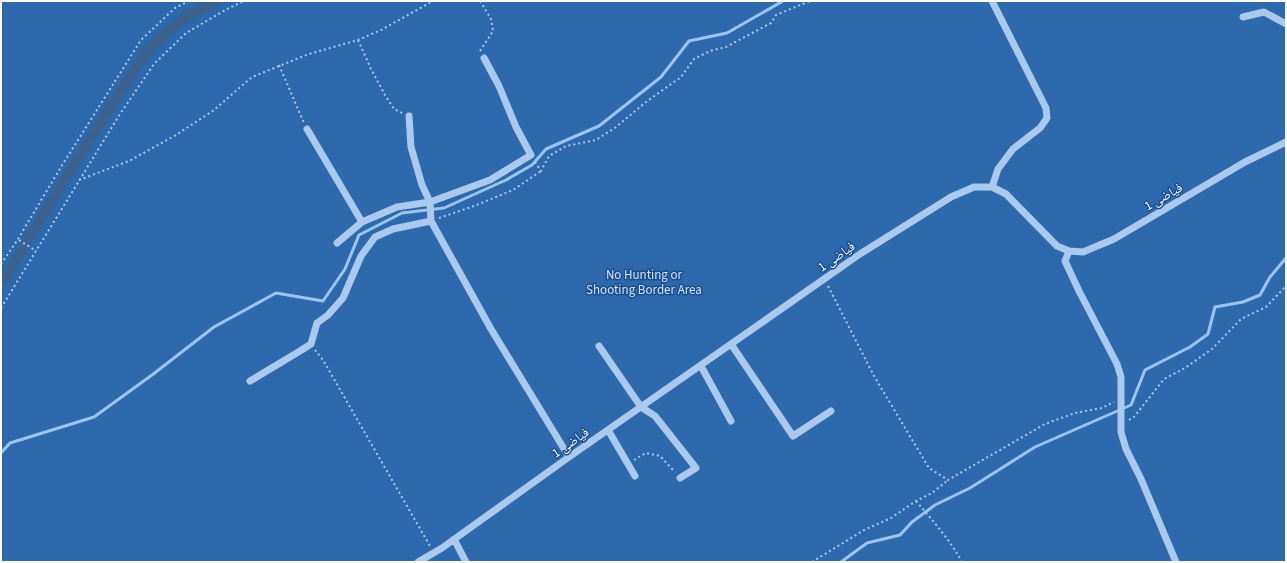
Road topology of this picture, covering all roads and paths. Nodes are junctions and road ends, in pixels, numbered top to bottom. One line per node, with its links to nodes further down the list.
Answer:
1 (190, 1): 22 (path)
2 (244, 1): 17 (path)
3 (433, 1): 9 (path)
4 (480, 1): 10 (path)
5 (810, 1): 16 (path)
6 (992, 1): 18 (street)
7 (1243, 17): 8 (street)
8 (1286, 24)
9 (358, 40): 11 (path); 12 (path)
10 (484, 58): 19 (street)
11 (279, 66): 13 (path); 17 (path)
12 (409, 116): 19 (street)
13 (307, 129): 21 (street)
14 (1286, 142): 24 (street, فیاضی 1)
15 (538, 166): 16 (path)
16 (540, 171): 20 (path)
17 (79, 180): 25 (path)
18 (992, 187): 24 (street, فیاضی 1); 27 (street, فیاضی 1)
19 (430, 203): 20 (street); 21 (street)
20 (431, 218): 30 (street); 41 (street)
21 (362, 222): 23 (street)
22 (18, 239): 25 (path); 26 (path)
23 (337, 243)
24 (1069, 250): 35 (street)
25 (36, 251): 29 (path)
26 (1, 264)
27 (825, 279): 31 (street, فیاضی 1); 45 (path)
28 (1286, 286): 38 (path)
29 (1, 308)
30 (311, 344): 34 (street); 48 (path)
31 (731, 344): 33 (street, فیاضی 1); 37 (street)
32 (599, 346): 36 (street)
33 (701, 366): 36 (street, فیاضی 1); 39 (street)
34 (250, 381)
35 (1120, 402): 38 (street); 45 (path)
36 (641, 407): 40 (street, فیاضی 1); 44 (street)
37 (831, 411)
38 (1121, 421): 53 (street)
39 (731, 422)
40 (608, 430): 41 (street, فیاضی 1); 42 (street)
41 (569, 457): 47 (street, فیاضی 1)
42 (628, 464): 43 (street); 44 (path)
43 (635, 476)
44 (680, 478)
45 (948, 480): 46 (path)
46 (916, 502): 51 (path); 52 (path)
47 (454, 540): 48 (street, فیاضی 1); 50 (street)
48 (433, 553): 49 (street, فیاضی 1)
49 (418, 562)
50 (466, 562)
51 (812, 562)
52 (962, 562)
53 (1176, 562)

